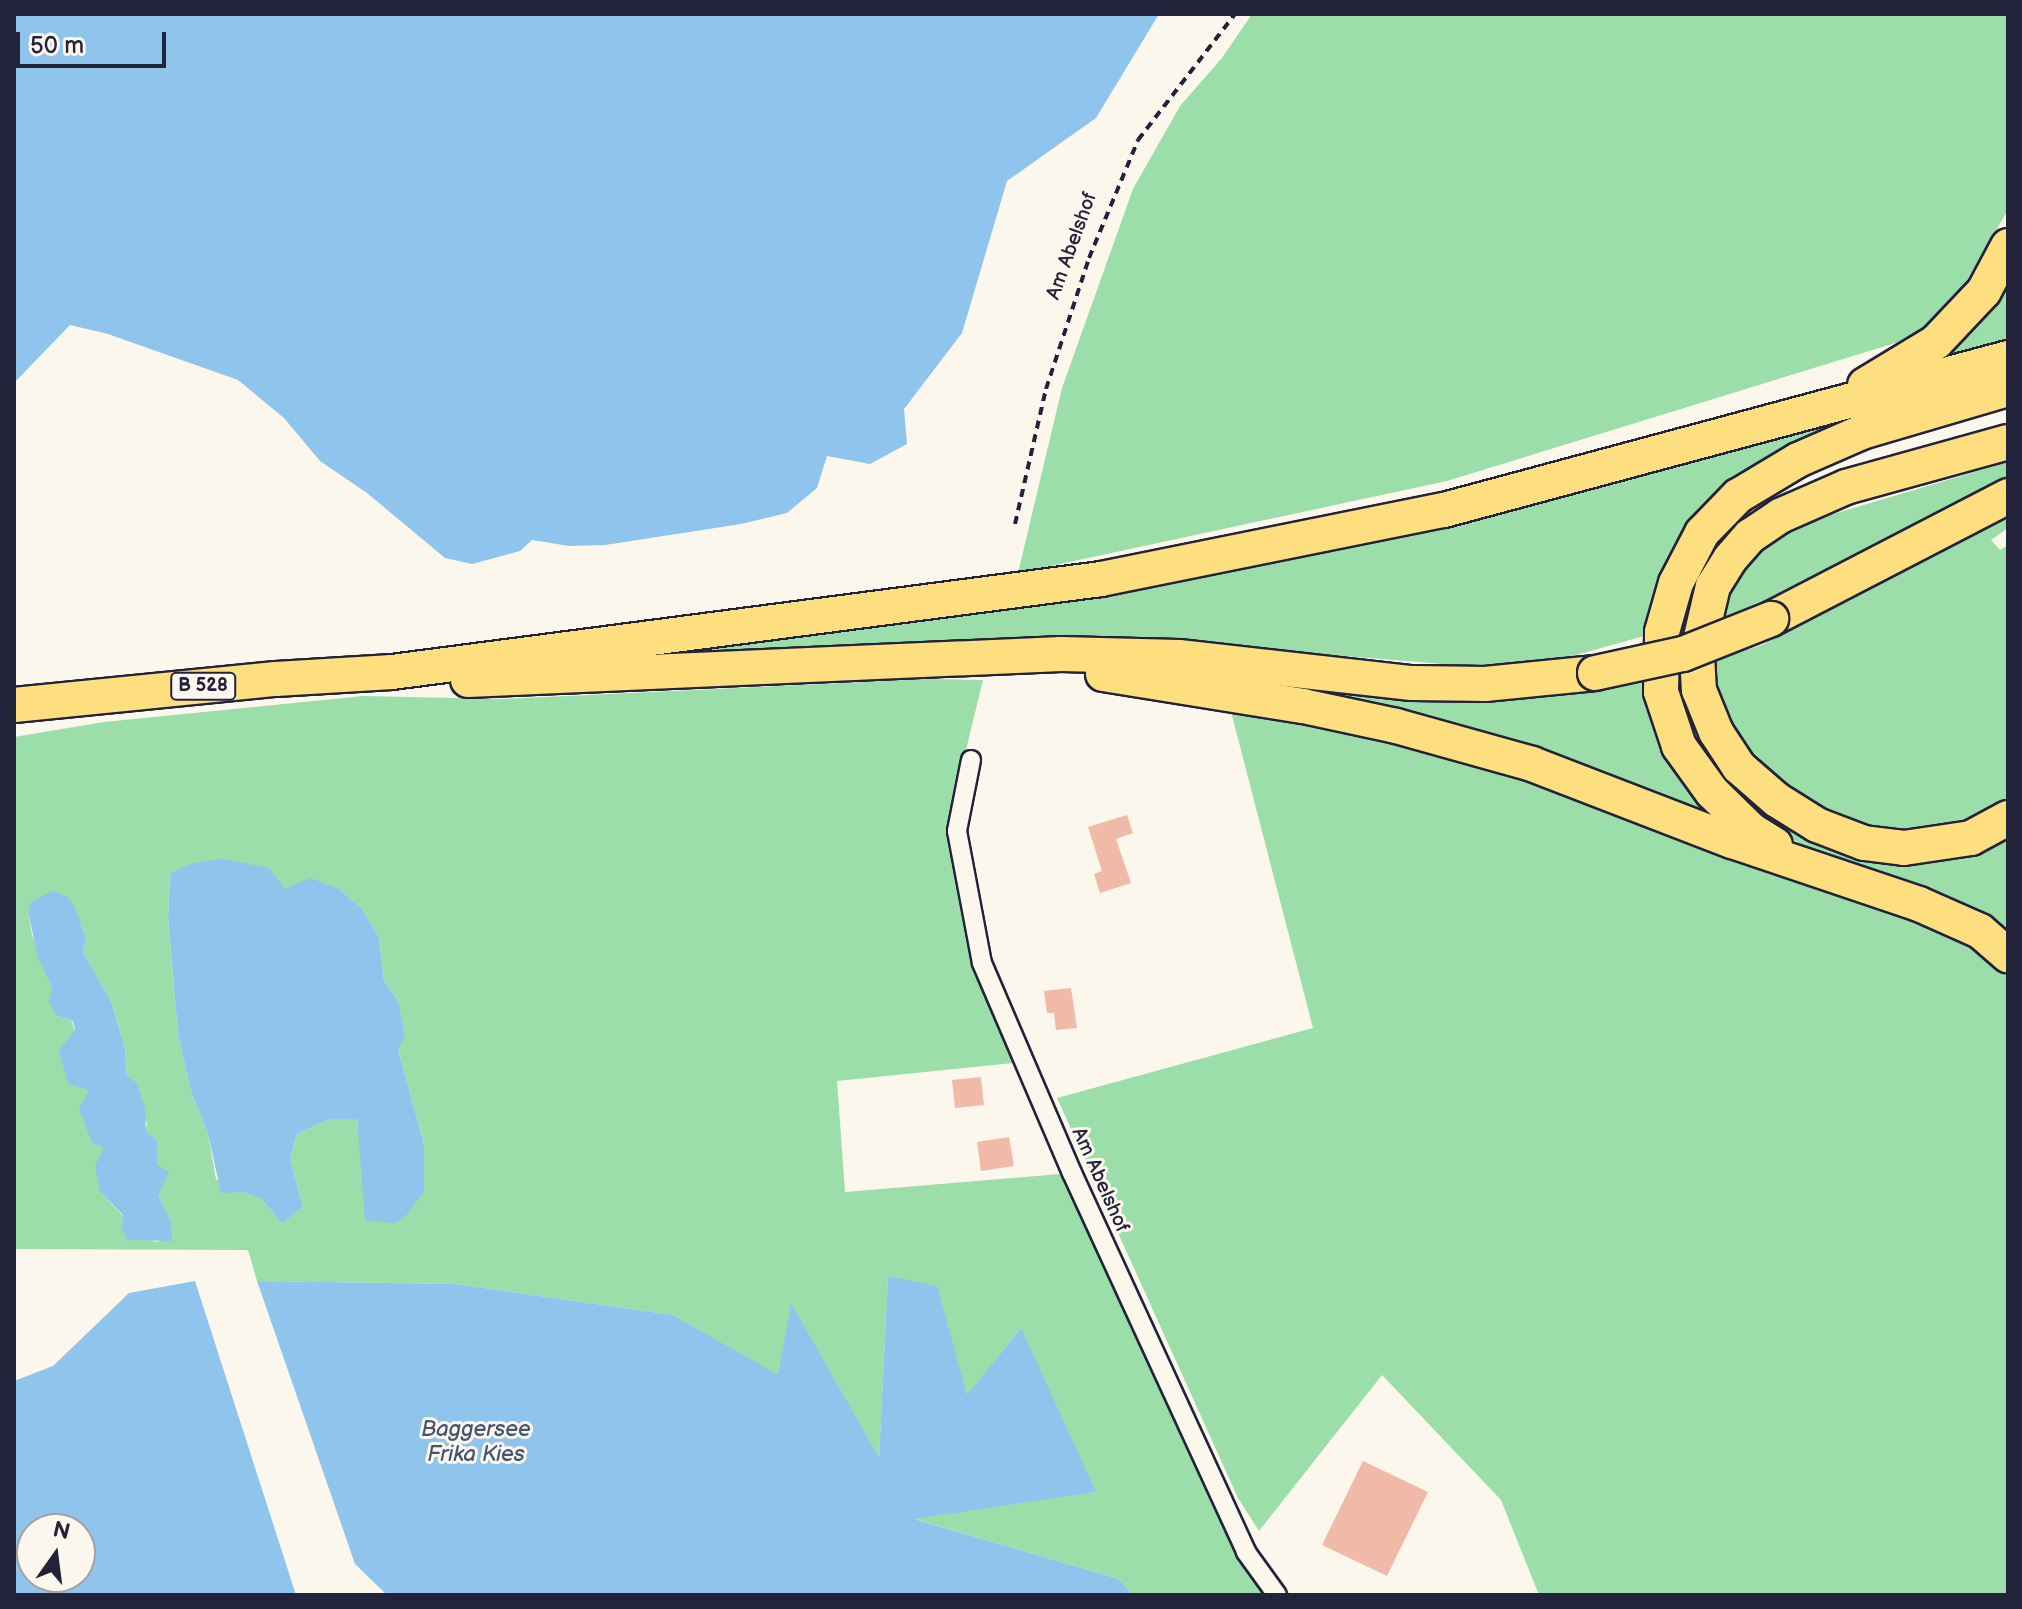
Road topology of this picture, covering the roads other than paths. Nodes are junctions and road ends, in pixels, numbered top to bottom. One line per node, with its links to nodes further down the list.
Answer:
1 (2008, 246): 4 (highway)
2 (2008, 358): 4 (highway)
3 (2008, 389): 12 (highway)
4 (1814, 413): 8 (highway)
5 (2008, 442): 11 (highway)
6 (2008, 496): 7 (highway, bridge)
7 (907, 663): 8 (highway); 12 (highway)
8 (392, 672): 9 (highway, B 528)
9 (14, 705)
10 (971, 760): 14 (street, Am Abelshof)
11 (2008, 818)
12 (1833, 875): 13 (highway)
13 (2008, 955)
14 (1277, 1595)

